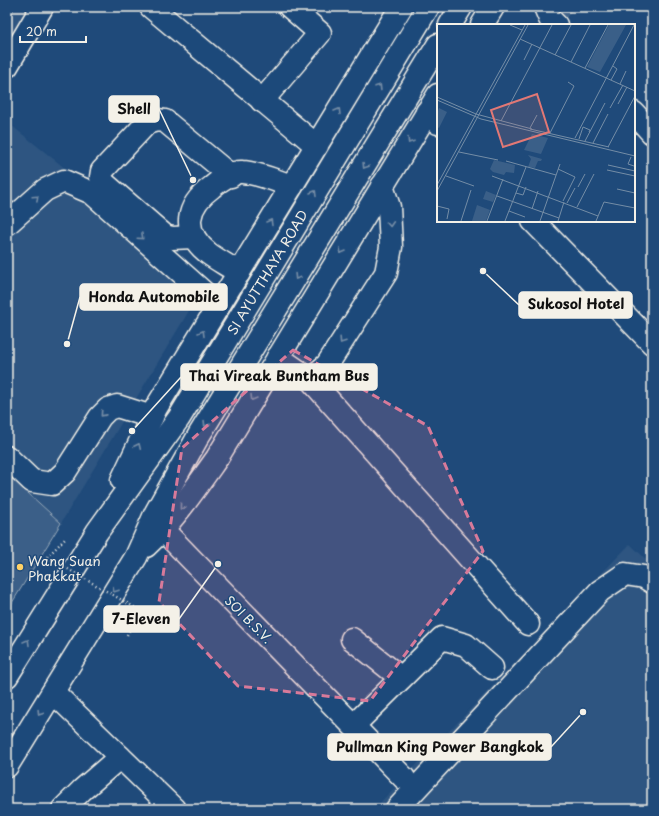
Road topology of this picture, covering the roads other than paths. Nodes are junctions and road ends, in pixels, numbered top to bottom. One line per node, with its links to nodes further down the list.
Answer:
1 (42, 7): 13 (main road)
2 (151, 7): 14 (main road)
3 (290, 7): 14 (main road)
4 (402, 7): 18 (main road, SI AYUTTHAYA ROAD, one-way to 4)
5 (428, 7): 33 (main road, SI AYUTTHAYA ROAD, one-way to 5)
6 (461, 7): 9 (main road)
7 (493, 7): 10 (main road)
8 (545, 7): 11 (main road)
9 (451, 24)
10 (483, 24)
11 (555, 24)
12 (437, 47): 34 (main road, SI AYUTTHAYA ROAD, one-way to 34)
13 (7, 66)
14 (262, 101): 18 (main road)
15 (434, 110): 21 (main road, SI AYUTTHAYA ROAD, one-way to 21)
16 (635, 114): 17 (main road)
17 (652, 132)
18 (317, 146): 20 (main road, SI AYUTTHAYA ROAD)
19 (232, 176): 20 (main road); 24 (main road); 24 (main road)
20 (292, 186): 25 (main road, SI AYUTTHAYA ROAD, one-way to 20)
21 (382, 186): 28 (main road, SI AYUTTHAYA ROAD, one-way to 28); 29 (main road, one-way to 29)
22 (534, 222): 27 (main road)
23 (7, 224): 26 (main road, one-way to 26)
24 (194, 237): 25 (main road)
25 (239, 273): 26 (main road, SI AYUTTHAYA ROAD)
26 (219, 306): 30 (main road, SI AYUTTHAYA ROAD, one-way to 26)
27 (652, 343)
28 (278, 356): 29 (main road); 32 (main road, SI AYUTTHAYA ROAD, one-way to 32)
29 (310, 379): 36 (main road)
30 (152, 417): 31 (main road, one-way to 31); 33 (main road, SI AYUTTHAYA ROAD, one-way to 30)
31 (7, 457)
32 (163, 530): 34 (main road, SI AYUTTHAYA ROAD); 42 (main road, SOI B.S.V.)
33 (97, 532): 39 (main road, SI AYUTTHAYA ROAD, one-way to 33)
34 (136, 557): 41 (main road, SI AYUTTHAYA ROAD, one-way to 41)
35 (652, 582): 48 (main road)
36 (528, 624)
37 (352, 639): 40 (main road)
38 (492, 668): 40 (main road)
39 (7, 676)
40 (401, 678): 42 (main road)
41 (53, 692): 43 (main road); 44 (main road, SI AYUTTHAYA ROAD, one-way to 44)
42 (354, 725): 45 (main road, SOI B.S.V.)
43 (120, 757): 46 (main road); 47 (main road)
44 (7, 766)
45 (404, 778)
46 (63, 809)
47 (174, 809)
48 (397, 809)

